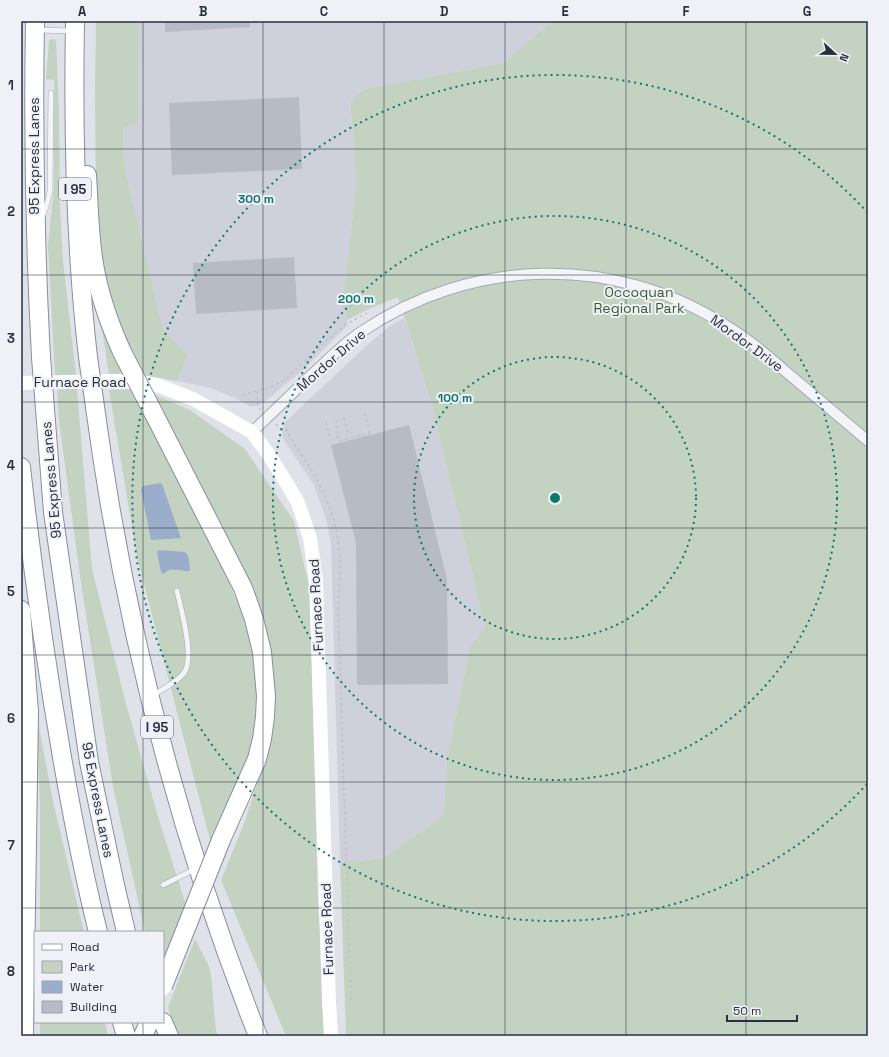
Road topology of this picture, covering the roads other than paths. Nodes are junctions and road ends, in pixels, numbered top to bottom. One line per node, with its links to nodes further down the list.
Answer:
1 (35, 25): 2 (lane); 5 (highway, 95 Express Lanes)
2 (75, 26): 3 (highway, I 95)
3 (75, 51): 12 (highway, I 95, bridge); 17 (highway, bridge)
4 (51, 93): 5 (lane)
5 (35, 236): 16 (highway, 95 Express Lanes, bridge)
6 (21, 382): 7 (main road, Furnace Road)
7 (252, 432): 8 (street, Mordor Drive); 28 (main road, Furnace Road)
8 (868, 441)
9 (21, 467): 15 (highway)
10 (177, 591): 12 (lane)
11 (21, 610): 22 (highway)
12 (149, 698): 13 (highway, I 95)
13 (198, 868): 14 (lane); 27 (highway, I 95)
14 (163, 884)
15 (98, 931)
16 (126, 931)
17 (164, 983)
18 (122, 1023): 23 (highway)
19 (150, 1023): 24 (highway)
20 (150, 1023): 25 (highway)
21 (163, 1023): 26 (highway)
22 (24, 1036)
23 (126, 1036)
24 (143, 1036)
25 (155, 1036)
26 (169, 1036)
27 (258, 1036)
28 (331, 1036)

